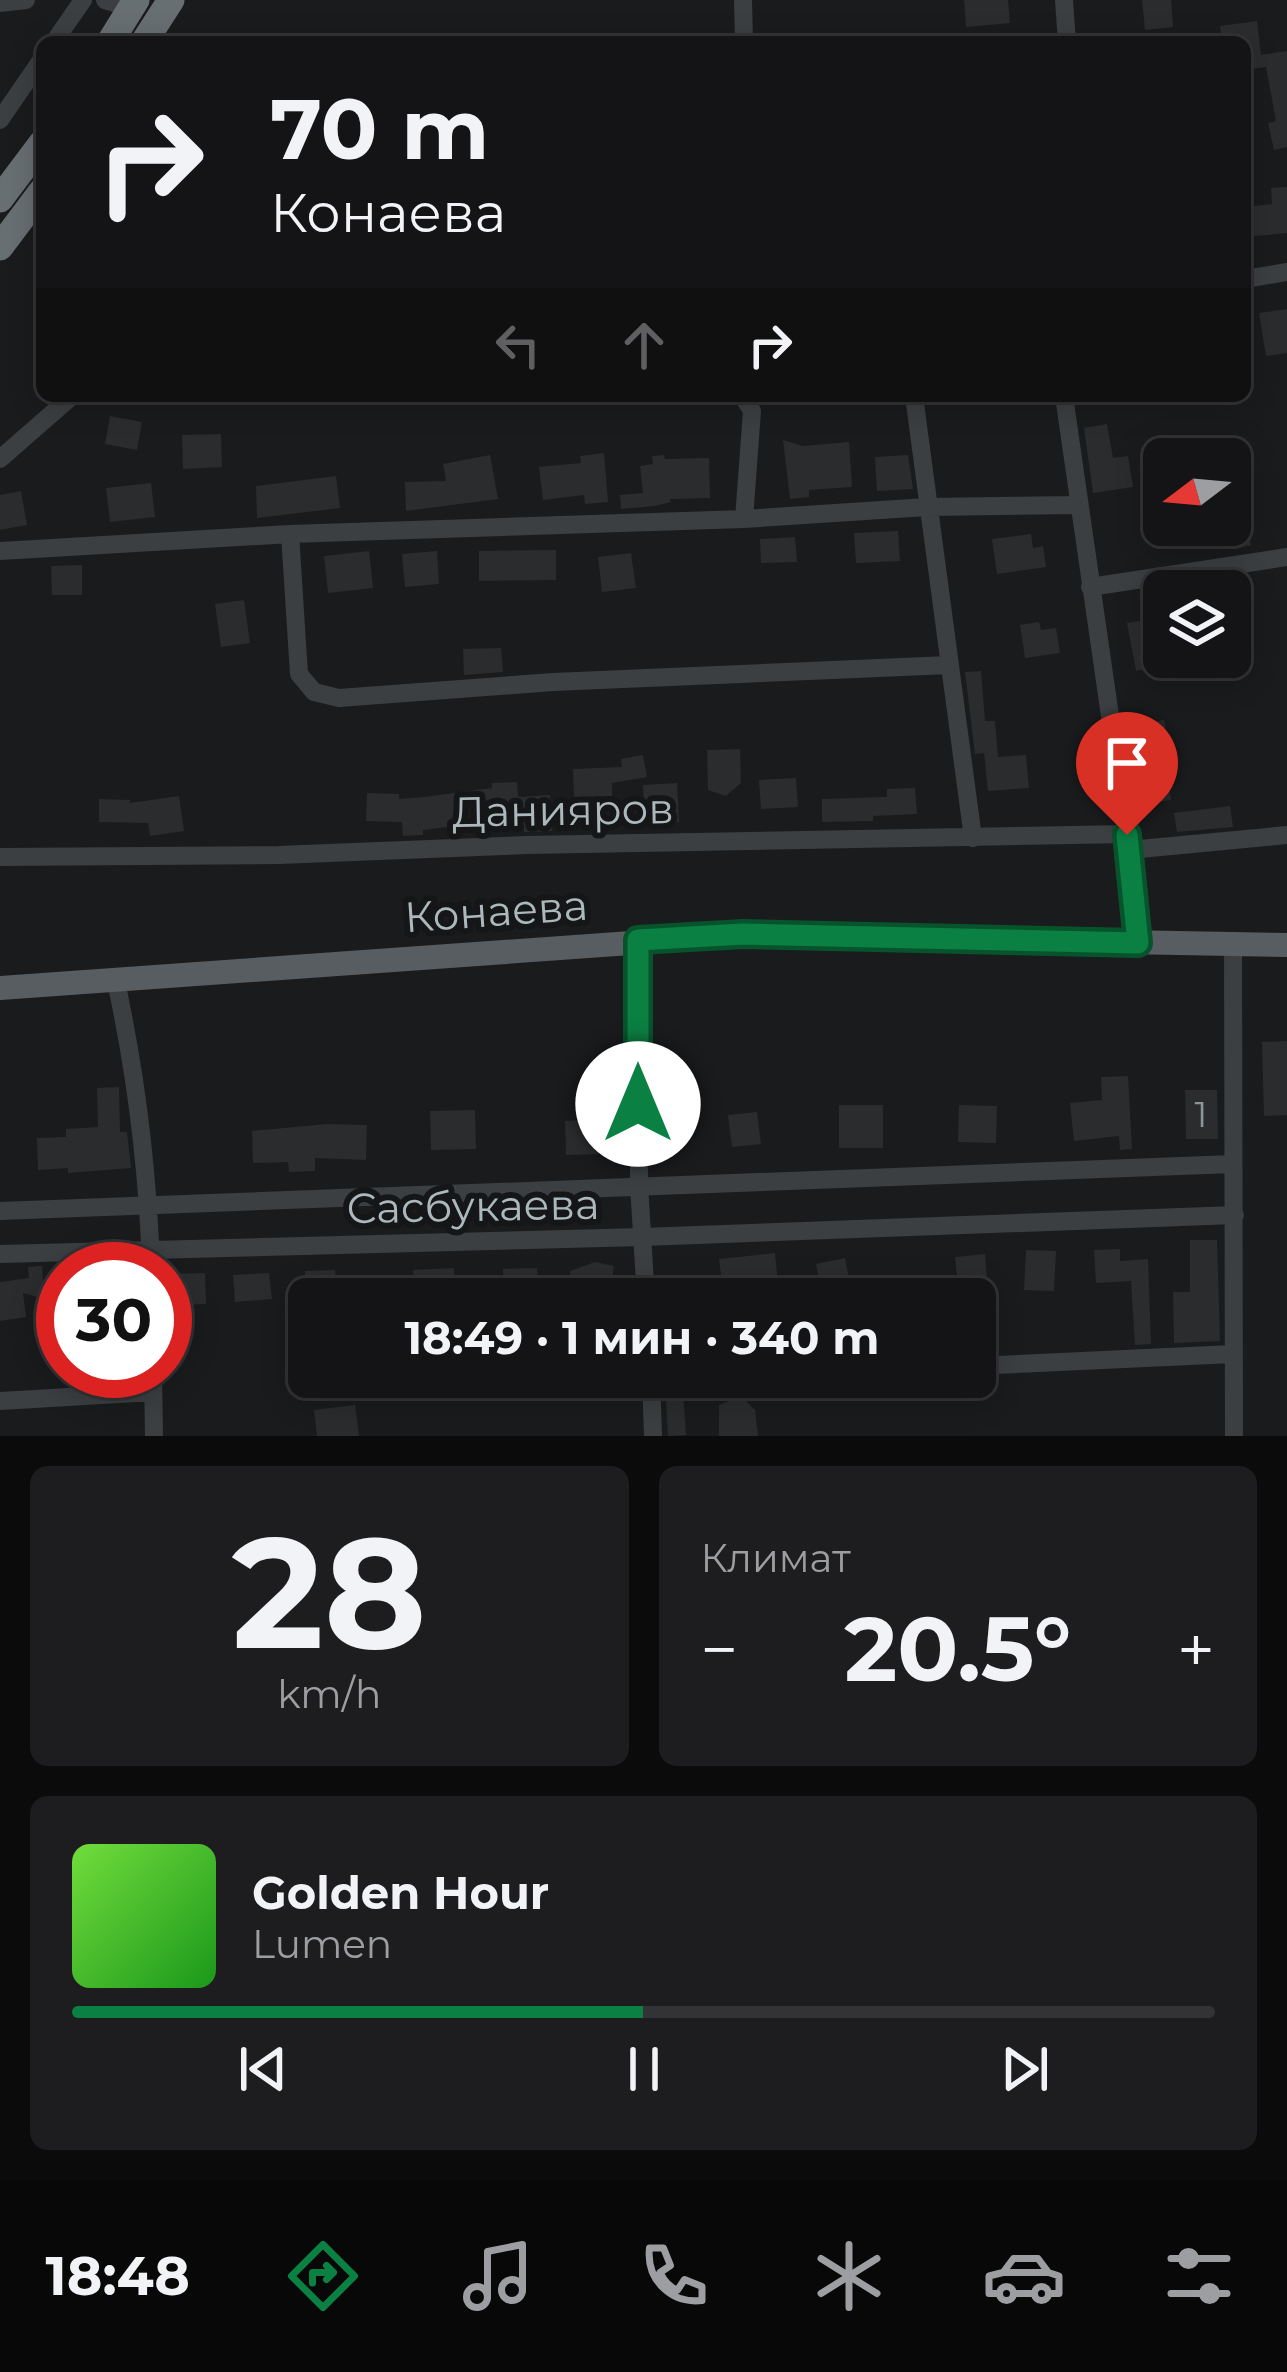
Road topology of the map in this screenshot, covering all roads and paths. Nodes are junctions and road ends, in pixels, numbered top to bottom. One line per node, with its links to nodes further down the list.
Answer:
1 (26, 0): 6 (street)
2 (83, 0): 8 (street)
3 (171, 0): 10 (highway)
4 (743, 0): 11 (street)
5 (1064, 0): 12 (street)
6 (0, 3)
7 (124, 3): 9 (highway)
8 (58, 36)
9 (112, 36)
10 (148, 36)
11 (744, 36)
12 (1067, 36)
13 (36, 68): 14 (street)
14 (0, 120)
15 (36, 151): 16 (highway)
16 (0, 199)
17 (36, 199): 18 (highway)
18 (0, 247)
19 (1287, 272): 20 (street)
20 (1251, 278)
21 (65, 402): 25 (street)
22 (747, 402): 28 (street)
23 (915, 402): 27 (street)
24 (1065, 402): 26 (street)
25 (0, 459)
26 (1079, 506): 27 (street); 32 (street)
27 (927, 507): 28 (street); 33 (street)
28 (744, 519): 29 (street)
29 (290, 534): 30 (street); 33 (street)
30 (0, 551)
31 (1287, 557): 32 (street)
32 (1090, 587): 36 (street)
33 (949, 665): 35 (street)
34 (1287, 835): 36 (street, Данияров)
35 (974, 838): 36 (street, Данияров); 37 (street, Данияров)
36 (1128, 842): 39 (street)
37 (0, 857)
38 (638, 940): 39 (main road, Конаева); 42 (main road, Конаева); 45 (street)
39 (1138, 943): 40 (main road, Конаева)
40 (1234, 945): 41 (main road, Конаева); 44 (street)
41 (1287, 945)
42 (115, 977): 43 (main road, Конаева); 46 (street)
43 (0, 988)
44 (1233, 1164): 45 (street, Сасбукаева); 48 (street)
45 (638, 1185): 46 (street, Сасбукаева); 49 (street)
46 (150, 1206): 47 (street, Сасбукаева); 50 (street)
47 (0, 1211)
48 (1234, 1215): 49 (street, Сасбукаева); 55 (street)
49 (642, 1238): 53 (street, Сасбукаева); 54 (street)
50 (150, 1242)
51 (0, 1254): 52 (street, Сасбукаева)
52 (36, 1255)
53 (192, 1257)
54 (645, 1278)
55 (1233, 1354): 56 (street); 63 (street)
56 (996, 1365)
57 (51, 1398): 60 (street)
58 (153, 1398): 61 (street)
59 (651, 1398): 62 (street)
60 (0, 1401)
61 (154, 1436)
62 (653, 1436)
63 (1234, 1436)

